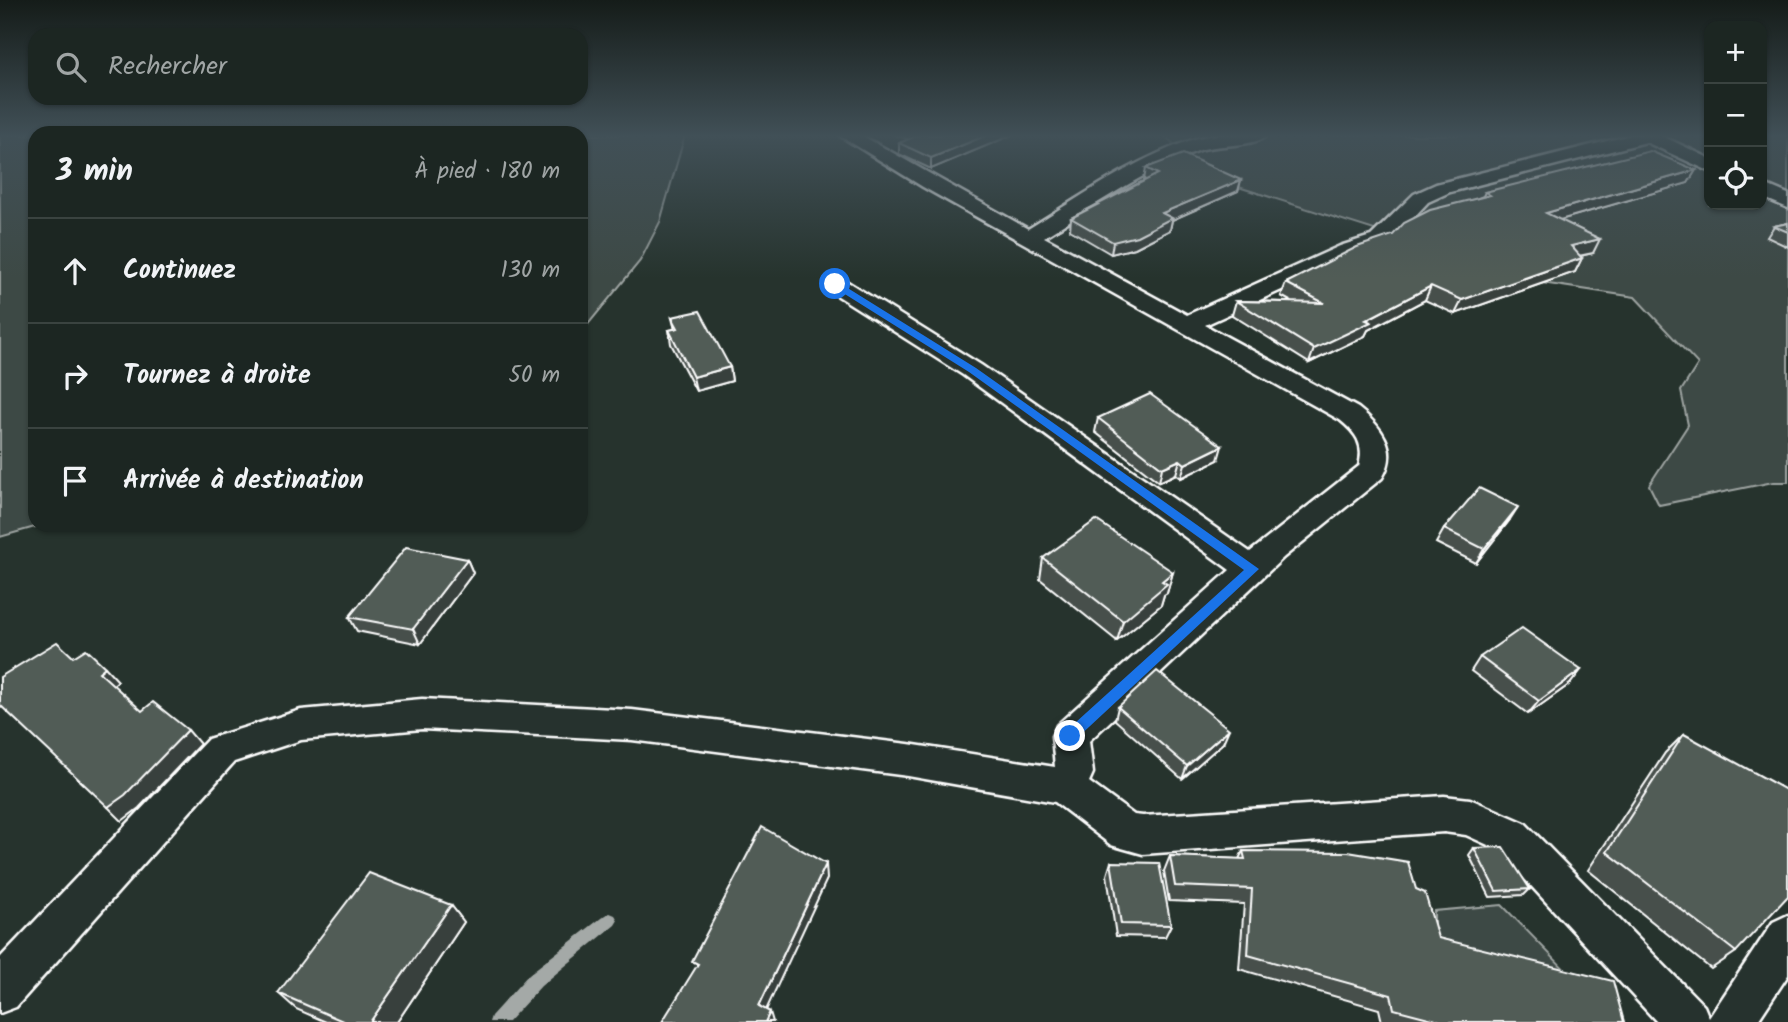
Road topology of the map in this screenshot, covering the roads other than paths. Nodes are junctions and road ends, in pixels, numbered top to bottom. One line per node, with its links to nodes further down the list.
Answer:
1 (933, 183): 6 (street)
2 (1119, 183): 6 (street)
3 (1463, 183): 8 (street)
4 (1767, 192): 5 (street)
5 (1788, 202)
6 (1029, 237): 8 (street)
7 (835, 284): 9 (street)
8 (1188, 324): 9 (street)
9 (1252, 569): 10 (street)
10 (1065, 786): 12 (street); 13 (street)
11 (1788, 937): 14 (street)
12 (0, 991)
13 (1688, 1022)
14 (1730, 1022)

